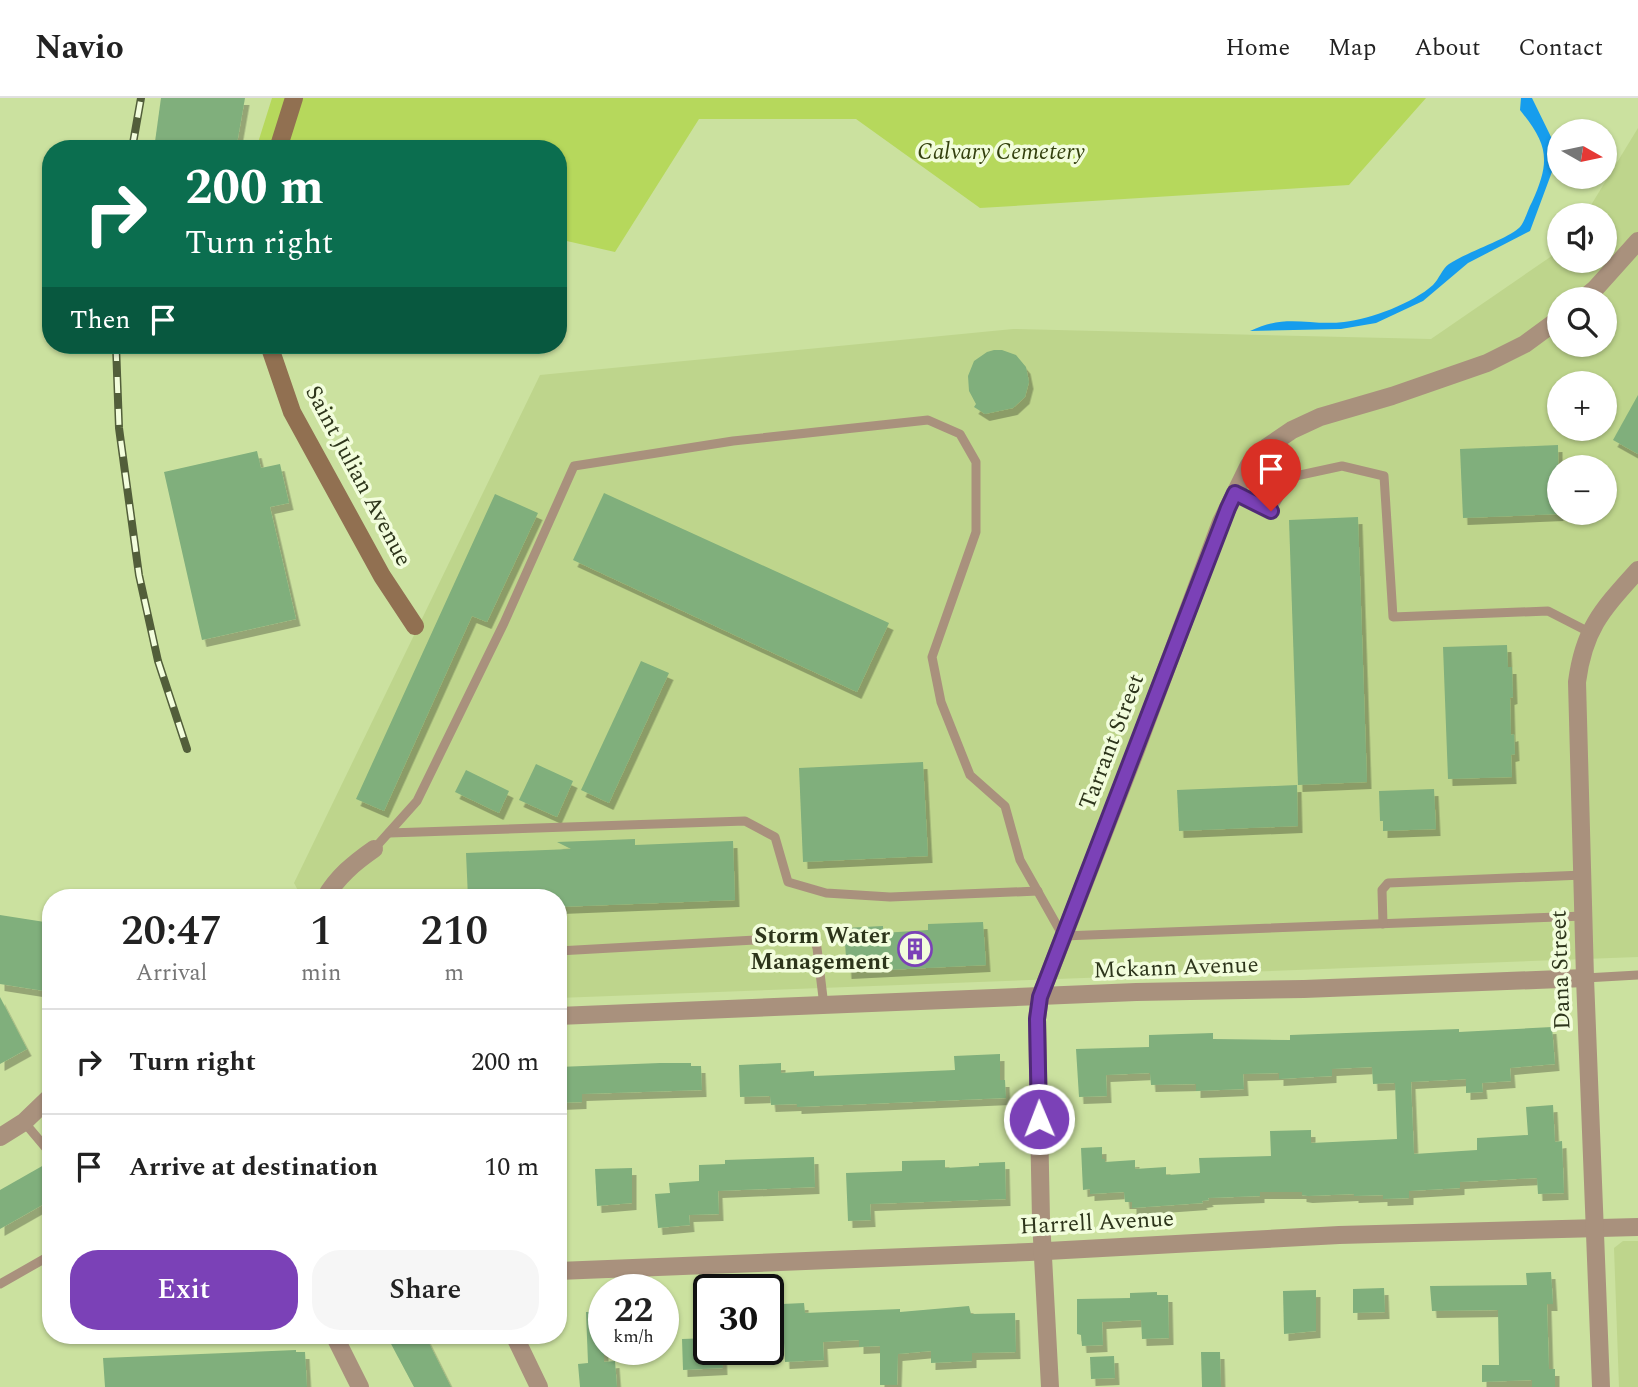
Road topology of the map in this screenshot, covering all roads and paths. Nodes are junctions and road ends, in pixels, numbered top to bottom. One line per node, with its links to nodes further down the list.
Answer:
1 (294, 98): 2 (street)
2 (281, 140)
3 (1638, 241): 4 (street)
4 (1597, 287)
5 (1547, 328): 7 (street, Tarrant Street)
6 (272, 354): 9 (street, Saint Julian Avenue)
7 (1235, 493): 10 (lane); 18 (street, Tarrant Street)
8 (1638, 570): 10 (street, Dana Street)
9 (415, 626)
10 (1589, 632): 13 (street, Dana Street)
11 (389, 833): 12 (lane); 15 (lane); 15 (lane)
12 (374, 849): 14 (street)
13 (1583, 875): 16 (street, Dana Street); 17 (lane)
14 (330, 889)
15 (1038, 891): 18 (lane)
16 (1584, 916): 17 (lane); 21 (street, Dana Street)
17 (1383, 924): 18 (lane)
18 (1063, 936): 22 (street, Tarrant Street)
19 (567, 950): 23 (lane)
20 (1638, 975): 21 (lane)
21 (1585, 978): 22 (street, Mckann Avenue); 30 (street, Dana Street)
22 (1040, 997): 23 (street, Mckann Avenue); 31 (street, Tarrant Street)
23 (824, 1006): 24 (street, Mckann Avenue)
24 (567, 1016)
25 (42, 1105): 26 (street)
26 (24, 1122): 27 (street); 28 (lane)
27 (0, 1137)
28 (42, 1143)
29 (1638, 1227): 30 (street, Harrell Avenue)
30 (1595, 1228): 31 (street, Harrell Avenue); 40 (street, Dana Street)
31 (1043, 1251): 33 (street, Harrell Avenue); 39 (street, Tarrant Street)
32 (42, 1260): 34 (lane)
33 (567, 1271)
34 (0, 1284)
35 (338, 1344): 37 (street)
36 (518, 1344): 38 (street)
37 (360, 1387)
38 (539, 1387)
39 (1050, 1387)
40 (1601, 1387)

